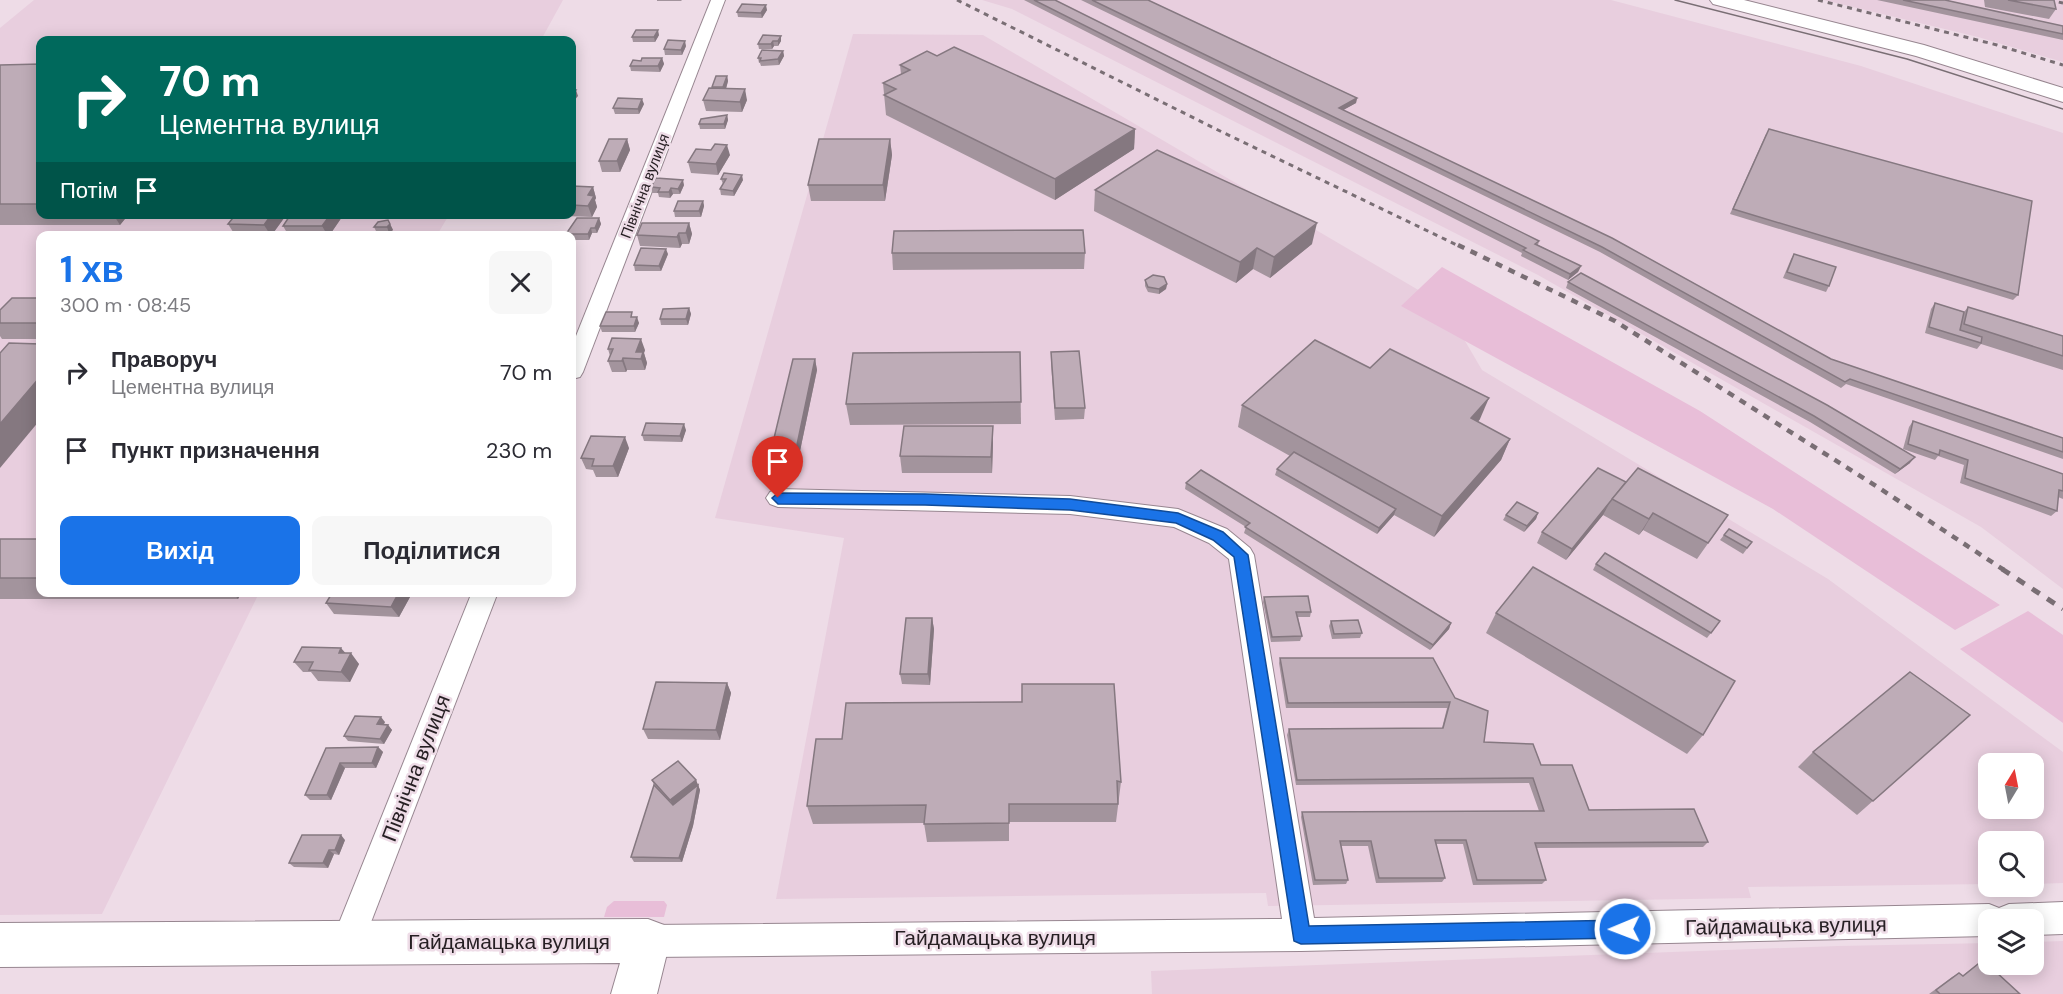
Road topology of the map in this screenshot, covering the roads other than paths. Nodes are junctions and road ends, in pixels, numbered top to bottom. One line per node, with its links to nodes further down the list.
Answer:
1 (717, 0): 4 (street, Північна вулиця)
2 (1720, 0): 3 (street)
3 (2063, 95)
4 (576, 362)
5 (778, 498): 10 (street)
6 (483, 597): 12 (street, Північна вулиця)
7 (2063, 918): 8 (street)
8 (2044, 919)
9 (1978, 920): 10 (street, Гайдамацька вулиця)
10 (1301, 935): 11 (street, Гайдамацька вулиця)
11 (648, 941): 12 (street, Гайдамацька вулиця); 14 (street)
12 (347, 943): 13 (street, Гайдамацька вулиця)
13 (0, 945)
14 (634, 994)

